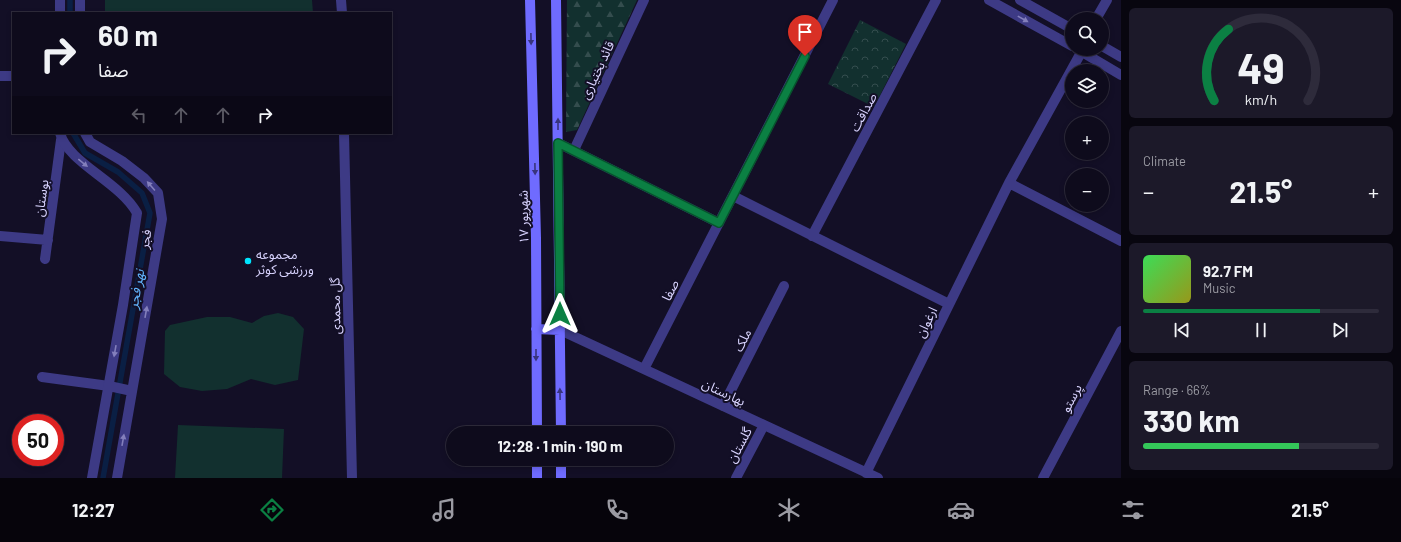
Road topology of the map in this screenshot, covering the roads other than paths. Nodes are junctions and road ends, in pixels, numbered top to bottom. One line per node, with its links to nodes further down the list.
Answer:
1 (60, 0): 12 (street)
2 (80, 0): 13 (street)
3 (341, 0): 14 (street)
4 (530, 0): 40 (main road, ۱۷ شهریور, one-way to 40)
5 (556, 0): 28 (main road, one-way to 5)
6 (644, 0): 29 (street, قائد بختیاری)
7 (833, 0): 31 (street, صفا)
8 (936, 0): 34 (street, صداقت)
9 (1020, 0): 16 (street)
10 (1107, 0): 15 (street)
11 (994, 1): 17 (street, one-way to 17)
12 (60, 12)
13 (80, 12)
14 (342, 12)
15 (1100, 12)
16 (1065, 25)
17 (1065, 42)
18 (1109, 50): 21 (street)
19 (1077, 56): 30 (street, ارغوان)
20 (1089, 56): 24 (street)
21 (1121, 57)
22 (0, 76): 23 (street)
23 (12, 76)
24 (1121, 76)
25 (86, 134): 46 (street, فجر, one-way to 25)
26 (344, 134): 56 (street, گل محمدی)
27 (61, 136): 35 (street, بوستان); 45 (street, فجر, one-way to 45)
28 (558, 143): 29 (street); 41 (main road)
29 (574, 150): 32 (street)
30 (1009, 183): 36 (street); 39 (street, ارغوان)
31 (733, 196): 32 (street, صفا); 34 (street)
32 (719, 223): 43 (street, صفا)
33 (0, 236): 35 (street)
34 (812, 236): 39 (street)
35 (48, 240): 37 (street, بوستان)
36 (1121, 240)
37 (45, 259)
38 (784, 286): 47 (street, ملک)
39 (949, 304): 53 (street, ارغوان)
40 (536, 329): 41 (main road); 49 (main road, ۱۷ شهریور, one-way to 49)
41 (560, 330): 43 (street, بهارستان); 50 (main road, one-way to 41)
42 (1121, 330): 61 (street, پرستو)
43 (644, 369): 47 (street, بهارستان)
44 (42, 377): 45 (street)
45 (109, 386): 46 (street); 54 (street, فجر)
46 (132, 391): 55 (street, فجر, one-way to 46)
47 (723, 406): 48 (street, بهارستان)
48 (764, 425): 53 (street, بهارستان); 59 (street, گلستان)
49 (537, 426)
50 (561, 426)
51 (537, 466): 57 (main road)
52 (561, 466): 58 (main road)
53 (866, 472): 60 (street, بهارستان)
54 (92, 478)
55 (117, 478)
56 (352, 478)
57 (537, 478)
58 (561, 478)
59 (736, 478)
60 (878, 478)
61 (1043, 478)

